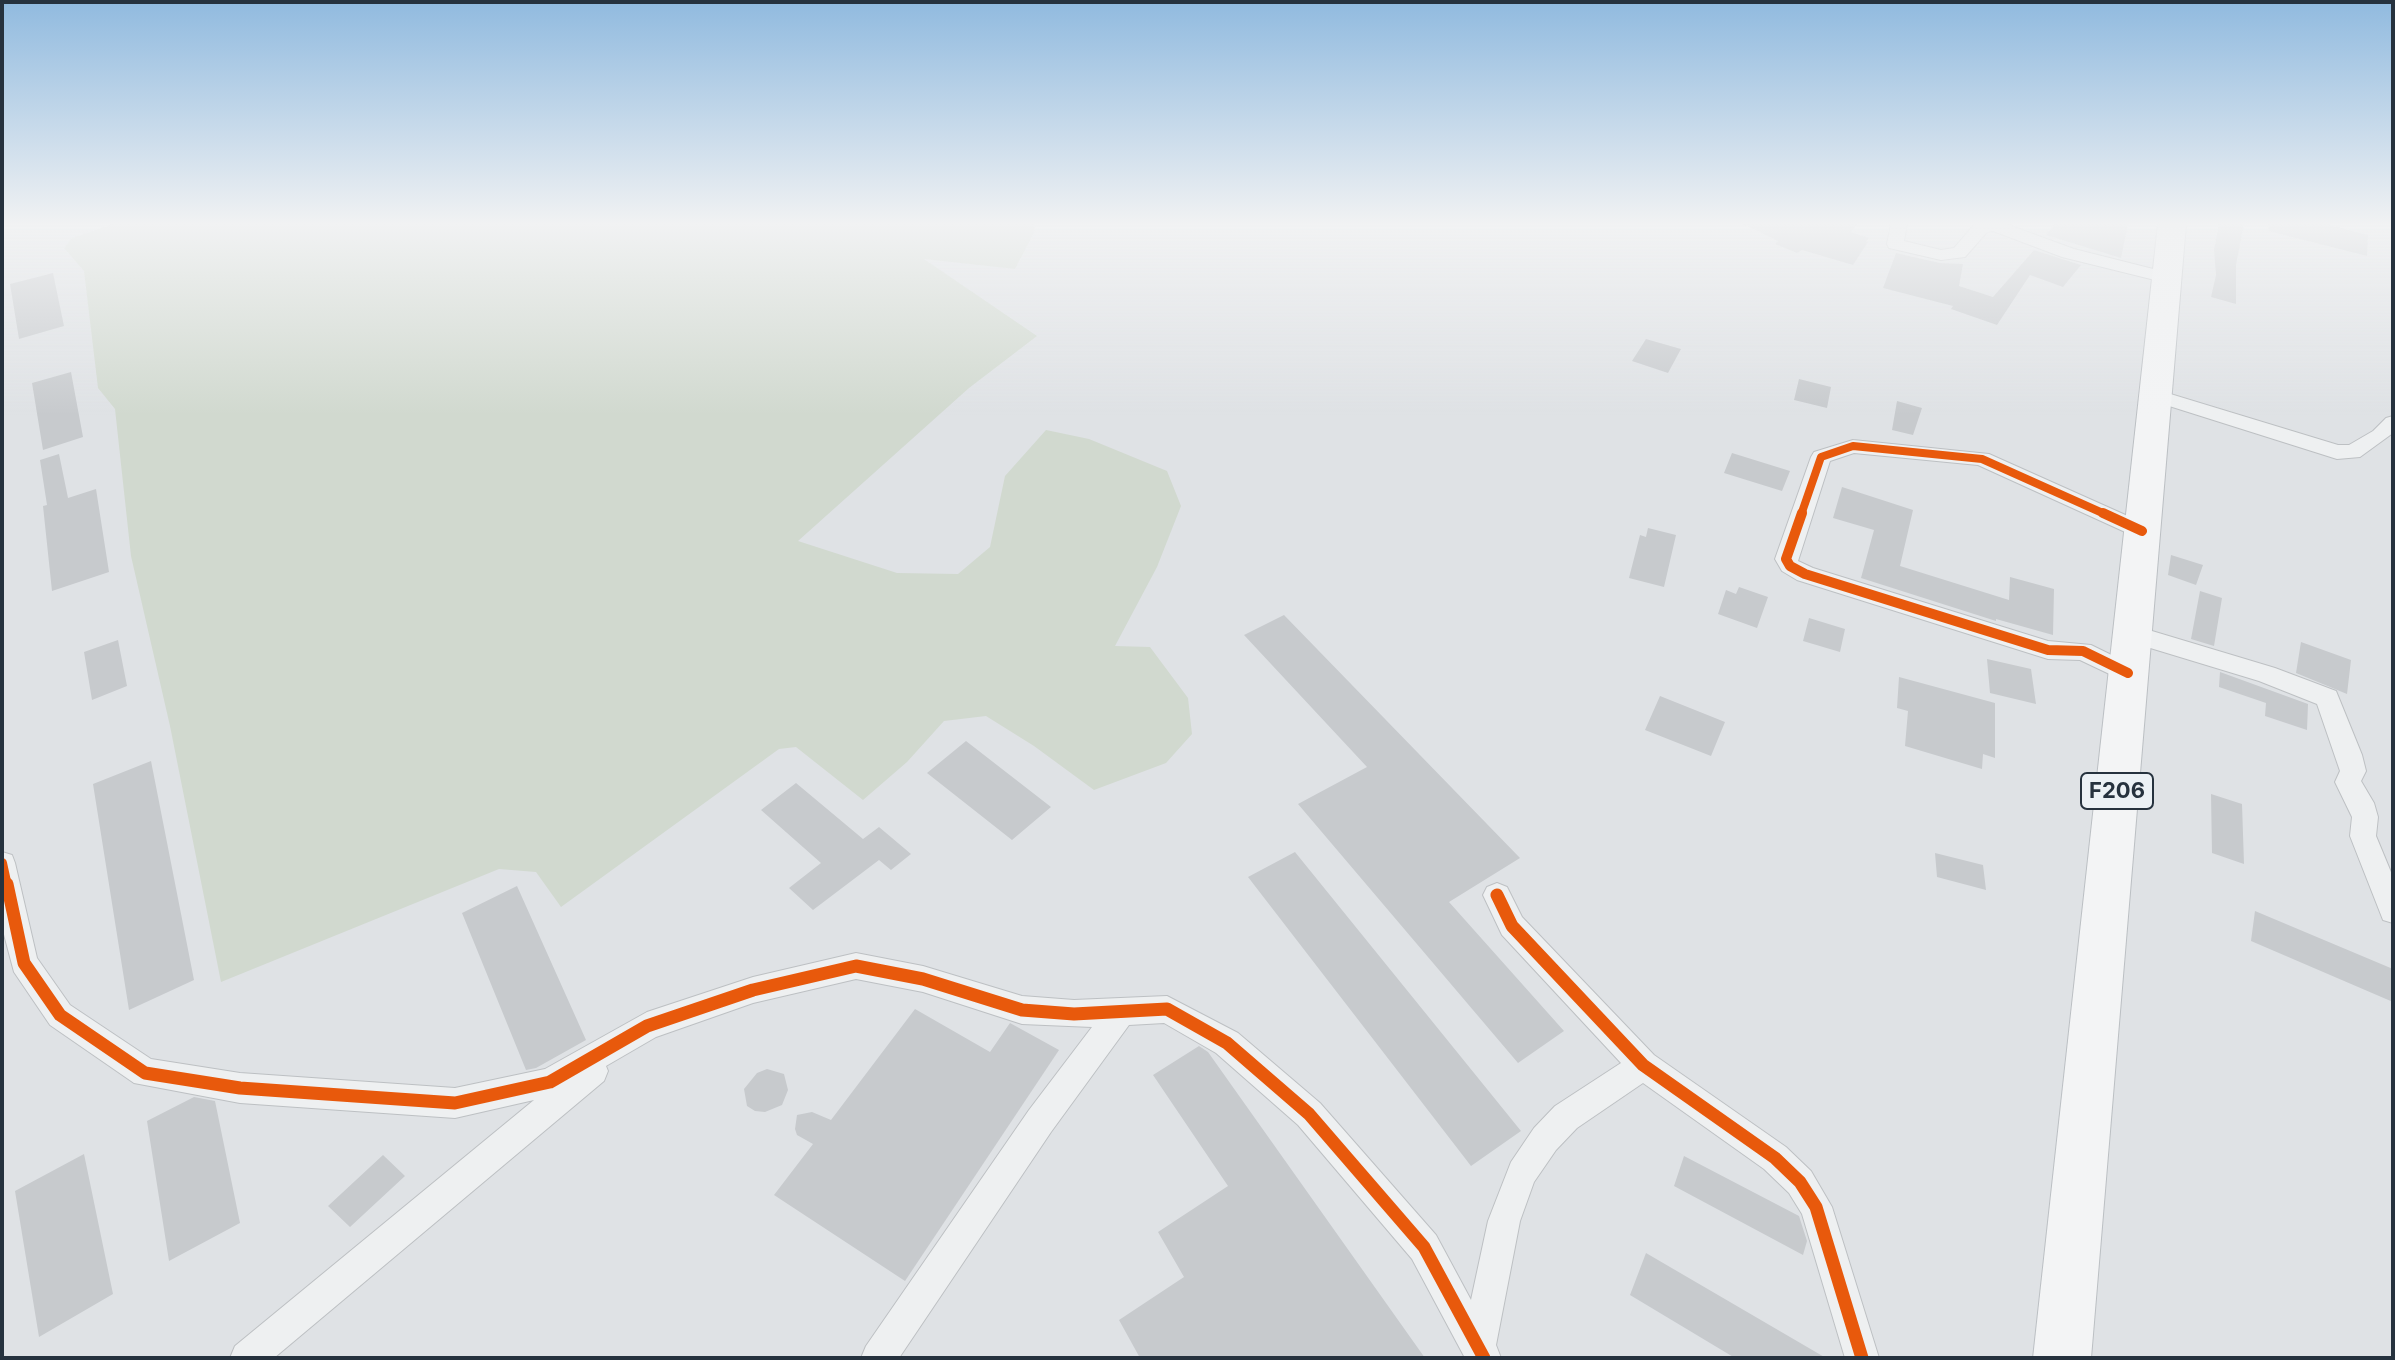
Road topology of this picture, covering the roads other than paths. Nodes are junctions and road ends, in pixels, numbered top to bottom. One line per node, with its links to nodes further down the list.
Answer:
1 (2166, 287): 2 (main road, F206)
2 (2154, 395): 3 (street); 4 (main road, F206)
3 (2393, 422)
4 (2142, 531): 5 (main road, F206); 5 (street)
5 (2130, 654): 8 (street); 16 (main road, F206)
6 (2, 863): 10 (street)
7 (1497, 895): 11 (street)
8 (2393, 911)
9 (1121, 1012): 10 (street); 12 (street); 14 (street)
10 (647, 1026): 13 (street)
11 (1643, 1065): 12 (street); 15 (street)
12 (1482, 1352)
13 (247, 1358)
14 (878, 1358)
15 (1862, 1358)
16 (2062, 1358)

